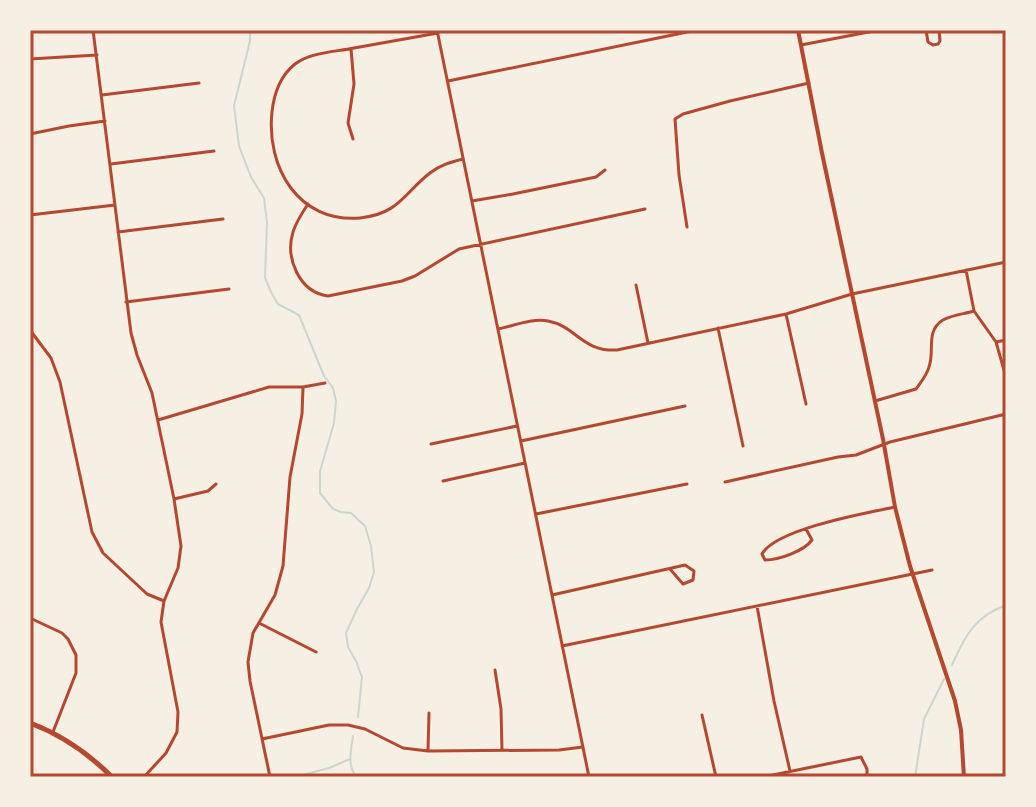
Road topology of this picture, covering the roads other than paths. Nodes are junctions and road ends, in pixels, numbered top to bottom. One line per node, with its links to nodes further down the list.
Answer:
1 (93, 30): 10 (street)
2 (697, 30): 12 (street)
3 (798, 30): 8 (street)
4 (879, 30): 8 (street)
5 (926, 30): 6 (street)
6 (939, 30)
7 (437, 32): 9 (street); 12 (street)
8 (801, 45): 14 (street)
9 (351, 49): 18 (street); 24 (street)
10 (97, 55): 11 (street); 15 (street)
11 (30, 59)
12 (448, 81): 20 (street)
13 (199, 83): 15 (street)
14 (809, 83): 29 (street); 36 (street)
15 (102, 95): 16 (street)
16 (105, 121): 17 (street); 21 (street)
17 (30, 134)
18 (353, 139)
19 (214, 151): 21 (street)
20 (463, 159): 23 (street); 24 (street)
21 (111, 164): 25 (street)
22 (605, 170): 23 (street)
23 (472, 201): 31 (street)
24 (308, 204): 31 (street)
25 (115, 205): 27 (street); 30 (street)
26 (645, 209): 31 (street)
27 (30, 215)
28 (223, 219): 30 (street)
29 (687, 227)
30 (118, 232): 37 (street)
31 (480, 243): 41 (street)
32 (1006, 262): 33 (street)
33 (966, 270): 36 (street); 38 (street)
34 (636, 285): 45 (street)
35 (229, 289): 37 (street)
36 (852, 294): 39 (street); 49 (street)
37 (126, 302): 53 (street)
38 (974, 311): 44 (street); 49 (street)
39 (786, 314): 40 (street); 50 (street)
40 (718, 328): 45 (street); 58 (street)
41 (498, 329): 45 (street); 54 (street)
42 (30, 330): 72 (street)
43 (1006, 340): 44 (street)
44 (996, 342): 46 (street)
45 (648, 343)
46 (1006, 377)
47 (325, 383): 48 (street)
48 (303, 387): 53 (street); 75 (street)
49 (875, 401): 57 (street)
50 (806, 404)
51 (685, 406): 55 (street)
52 (1006, 414): 57 (street)
53 (158, 420): 64 (street)
54 (517, 426): 55 (street); 56 (street)
55 (521, 441): 59 (street)
56 (431, 444)
57 (884, 444): 61 (street); 65 (street)
58 (743, 446)
59 (525, 463): 60 (street); 66 (street)
60 (443, 481)
61 (725, 482)
62 (216, 484): 64 (street)
63 (687, 484): 66 (street)
64 (174, 499): 72 (street)
65 (895, 507): 67 (street); 70 (street)
66 (536, 514): 71 (street)
67 (806, 529): 67 (street)
68 (670, 569): 68 (street); 71 (street)
69 (932, 570): 70 (street)
70 (913, 574): 73 (street); 95 (street)
71 (552, 595): 76 (street)
72 (164, 601): 89 (street)
73 (757, 606): 76 (street); 87 (street)
74 (30, 618): 82 (street)
75 (259, 623): 77 (street); 83 (street)
76 (562, 646): 84 (street)
77 (316, 652)
78 (495, 670): 86 (street)
79 (429, 713): 85 (street)
80 (702, 715): 92 (street)
81 (30, 723): 82 (main road)
82 (53, 732): 88 (main road)
83 (262, 739): 85 (street); 90 (street)
84 (583, 747): 86 (street); 91 (street)
85 (428, 751): 86 (street)
86 (502, 751)
87 (790, 771): 93 (street); 94 (street)
88 (112, 777)
89 (144, 777)
90 (270, 777)
91 (589, 777)
92 (716, 777)
93 (763, 777)
94 (867, 777)
95 (964, 777)

